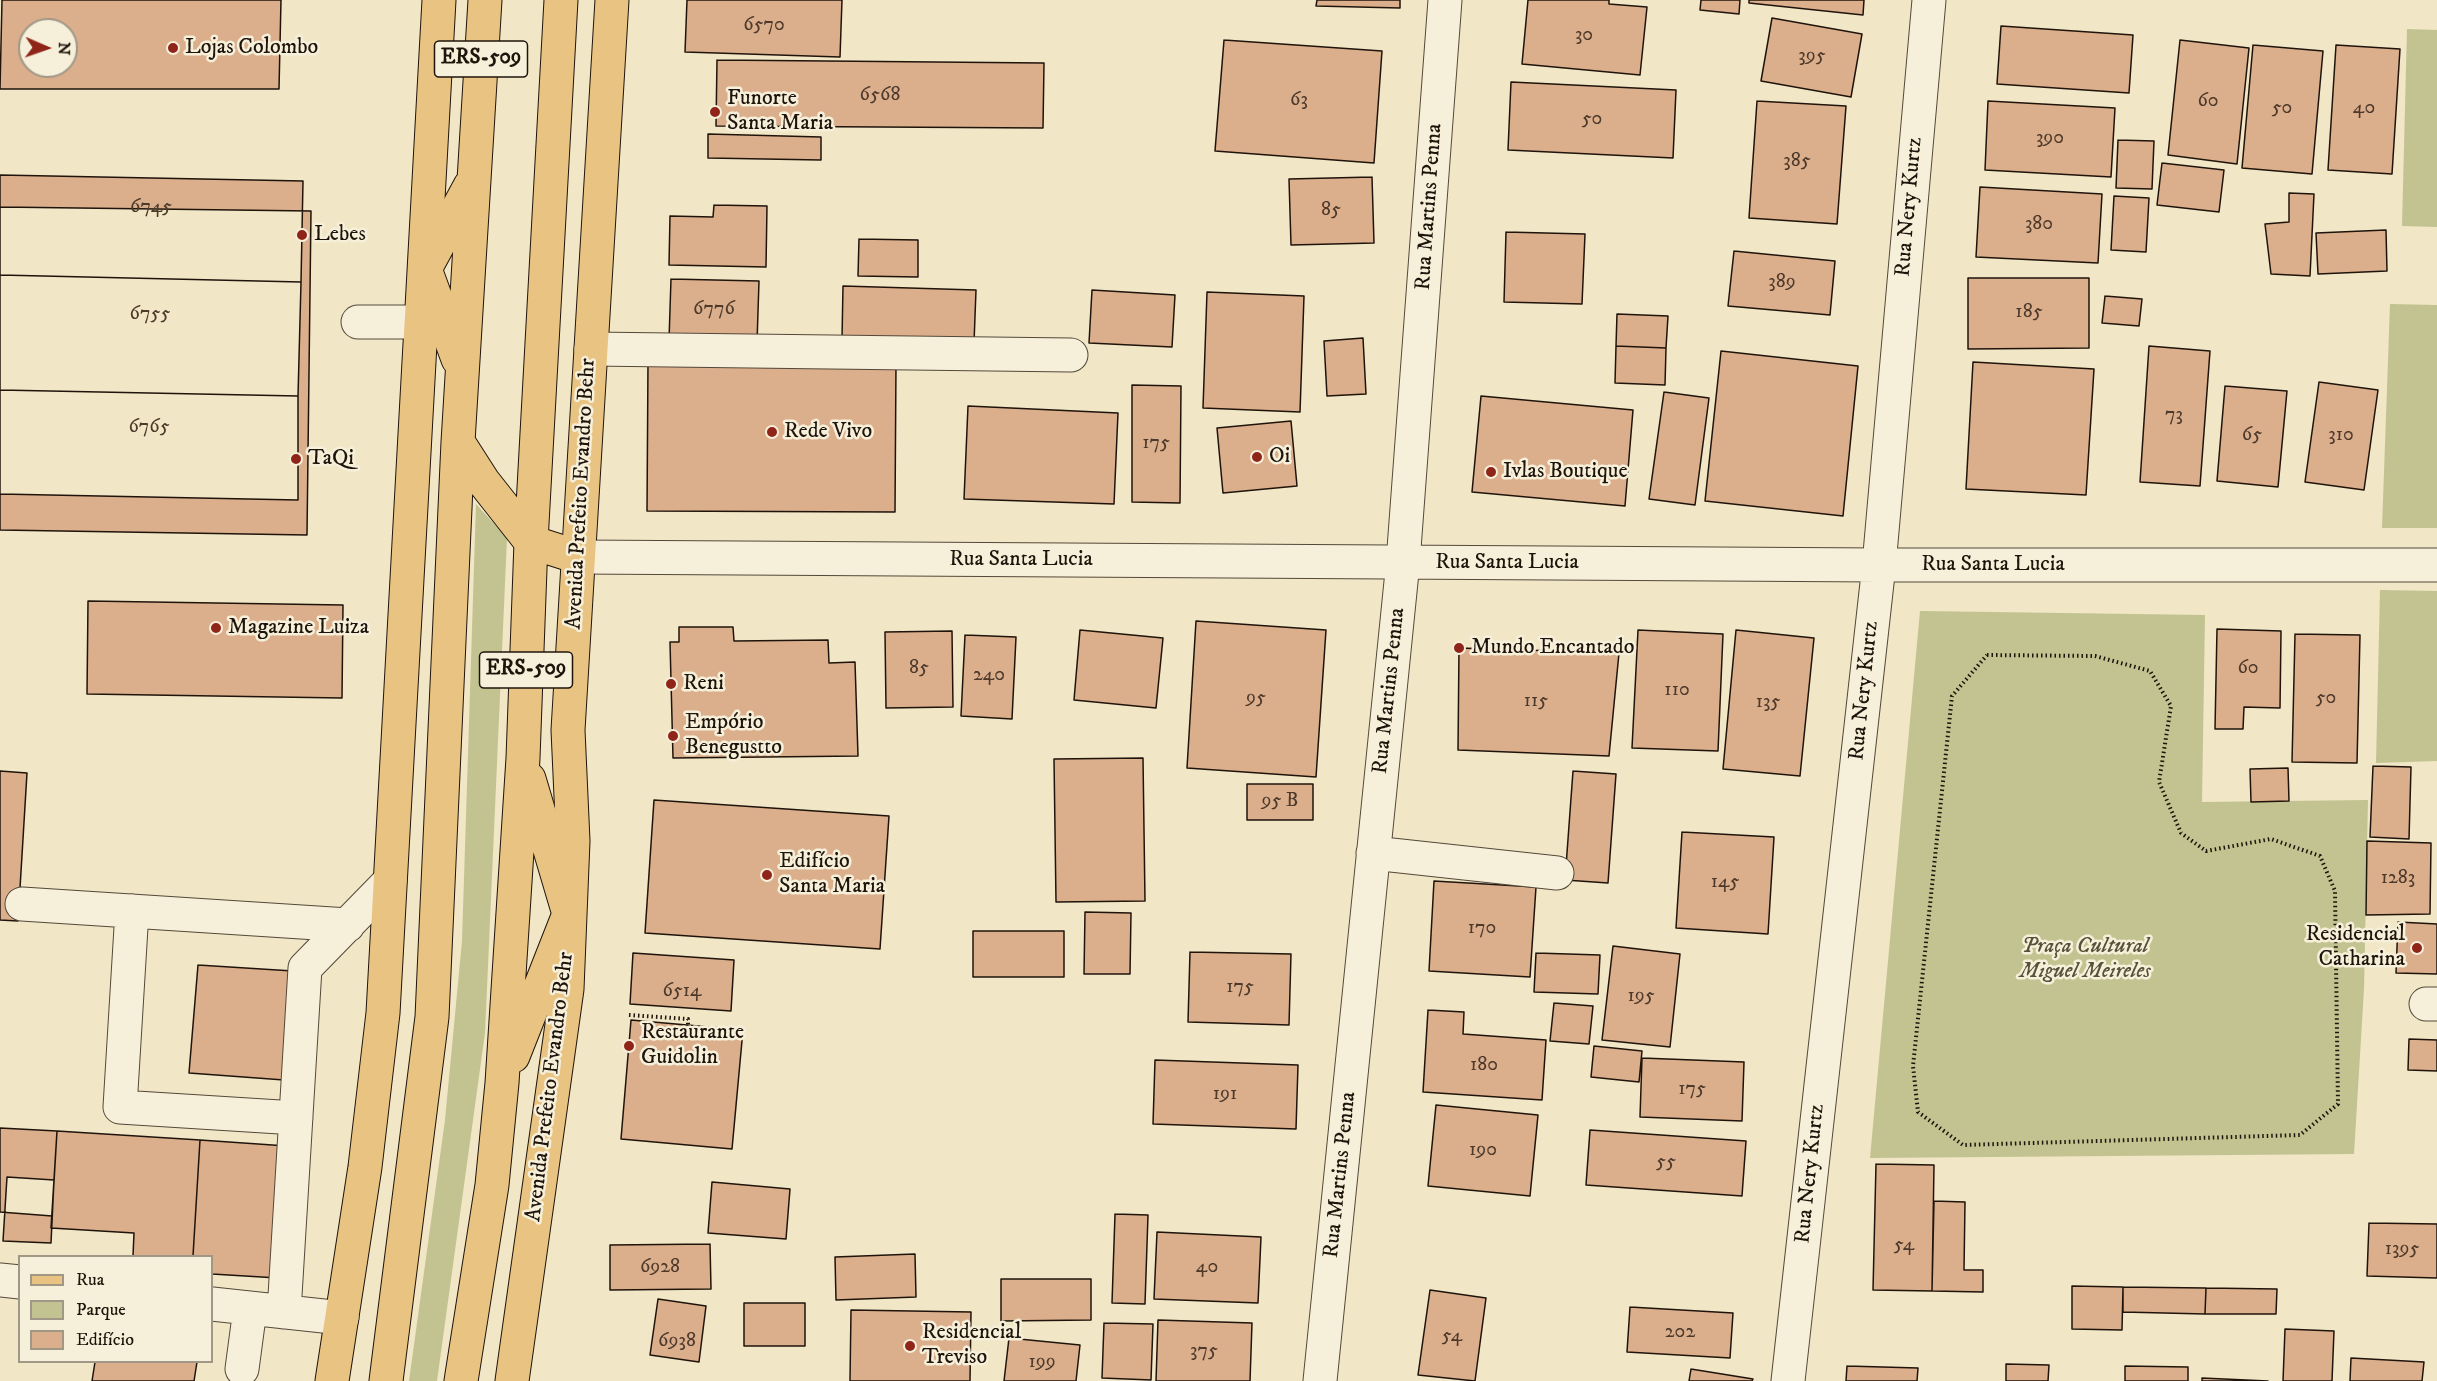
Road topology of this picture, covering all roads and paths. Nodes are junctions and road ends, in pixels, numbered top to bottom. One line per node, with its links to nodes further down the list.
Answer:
1 (439, 0): 8 (main road, ERS-509)
2 (485, 0): 7 (main road, ERS-509)
3 (561, 0): 15 (main road, Avenida Prefeito Evandro Behr / ERS-509)
4 (612, 0): 11 (main road, Avenida Prefeito Evandro Behr / ERS-509)
5 (1445, 0): 17 (street, Rua Martins Penna)
6 (1929, 0): 18 (street, Rua Nery Kurtz)
7 (474, 179): 8 (main road, ERS-509); 13 (main road, ERS-509)
8 (425, 269): 10 (main road, ERS-509); 13 (main road, ERS-509)
9 (357, 322): 10 (street)
10 (421, 322): 24 (main road, ERS-509)
11 (591, 349): 12 (street); 16 (main road, Avenida Prefeito Evandro Behr / ERS-509)
12 (1071, 354)
13 (463, 371): 14 (main road, ERS-509)
14 (458, 442): 15 (main road); 41 (main road, ERS-509)
15 (531, 542): 16 (main road); 21 (main road, Avenida Prefeito Evandro Behr / ERS-509)
16 (578, 557): 17 (street, Rua Santa Lucia); 27 (main road, Avenida Prefeito Evandro Behr / ERS-509)
17 (1403, 562): 18 (street, Rua Santa Lucia); 22 (street, Rua Martins Penna)
18 (1879, 565): 19 (street, Rua Santa Lucia); 45 (street, Rua Nery Kurtz)
19 (2437, 565)
20 (1952, 696): 20 (path)
21 (523, 758): 27 (main road, ERS-509); 31 (main road, Avenida Prefeito Evandro Behr / ERS-509)
22 (1373, 853): 23 (street); 44 (street, Rua Martins Penna)
23 (1557, 873)
24 (390, 881): 28 (street); 38 (main road, ERS-509)
25 (22, 904): 26 (street)
26 (132, 911): 28 (street); 32 (street)
27 (569, 914): 31 (main road, ERS-509); 43 (main road, Avenida Prefeito Evandro Behr / ERS-509)
28 (348, 925): 32 (street)
29 (629, 1015): 30 (path)
30 (688, 1025)
31 (502, 1083): 42 (main road, Avenida Prefeito Evandro Behr / ERS-509)
32 (296, 1118): 37 (street)
33 (0, 1280): 34 (street)
34 (18, 1282)
35 (213, 1304): 36 (street)
36 (250, 1309): 37 (street); 39 (street)
37 (284, 1312): 38 (street)
38 (342, 1318): 40 (main road, ERS-509)
39 (242, 1368)
40 (332, 1381)
41 (386, 1381)
42 (460, 1381)
43 (512, 1381)
44 (1320, 1381)
45 (1788, 1381)

